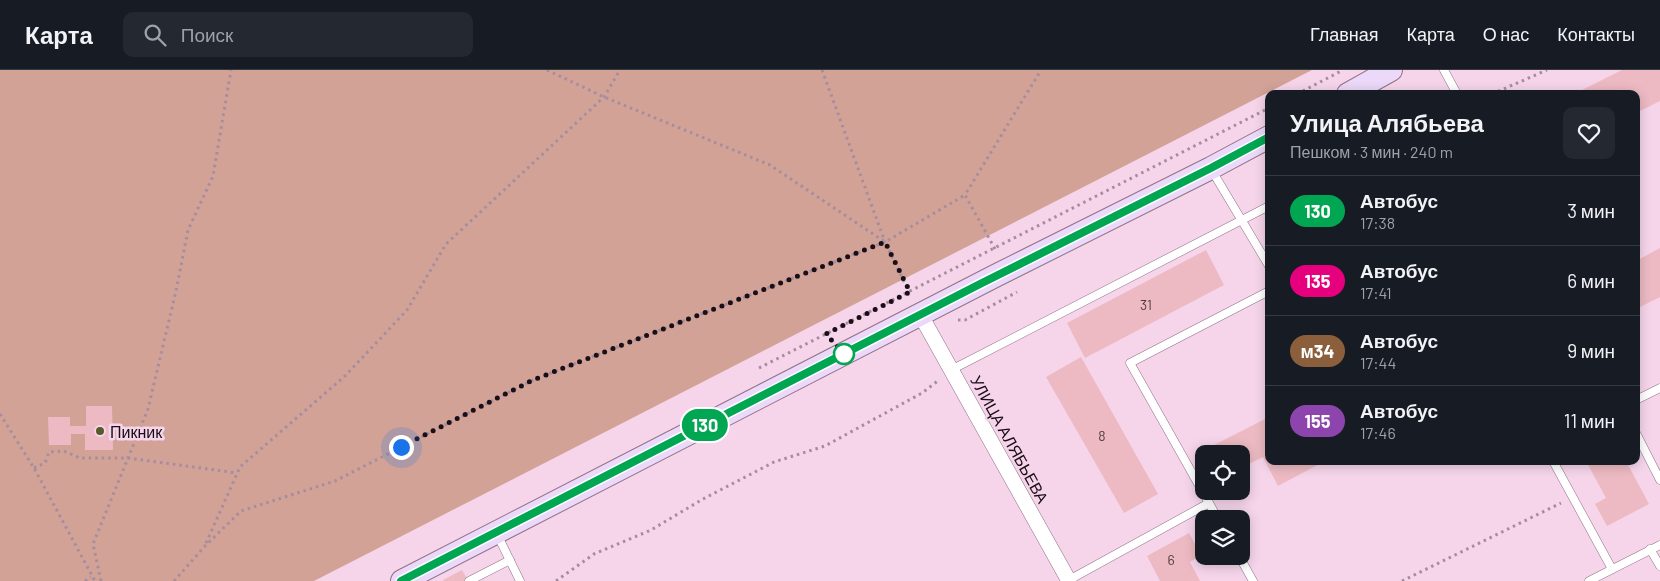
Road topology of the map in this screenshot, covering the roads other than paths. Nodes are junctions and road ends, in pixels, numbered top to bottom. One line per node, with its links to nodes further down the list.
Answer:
1 (1391, 70): 3 (main road)
2 (1444, 70): 4 (lane)
3 (1355, 90)
4 (1455, 90)
5 (1265, 139): 6 (main road)
6 (1211, 168): 8 (lane); 11 (main road)
7 (1265, 208): 8 (lane)
8 (1242, 220): 9 (lane); 12 (lane)
9 (1265, 259)
10 (1265, 293): 18 (lane)
11 (920, 314): 12 (street, УЛИЦА АЛЯБЬЕВА); 20 (main road)
12 (951, 370): 30 (street, УЛИЦА АЛЯБЬЕВА)
13 (1660, 388): 14 (lane)
14 (1640, 398)
15 (1640, 441): 17 (lane)
16 (1555, 465): 26 (lane)
17 (1660, 480)
18 (1209, 503): 19 (lane); 30 (lane)
19 (1213, 510)
20 (496, 532): 23 (lane); 27 (main road)
21 (1660, 544): 22 (lane)
22 (1650, 549): 25 (lane); 26 (lane)
23 (510, 560): 28 (lane); 29 (lane)
24 (1244, 565): 31 (lane)
25 (1660, 566)
26 (1612, 569): 32 (lane)
27 (416, 576)
28 (469, 581)
29 (520, 581)
30 (1069, 581)
31 (1253, 581)
32 (1589, 581)

